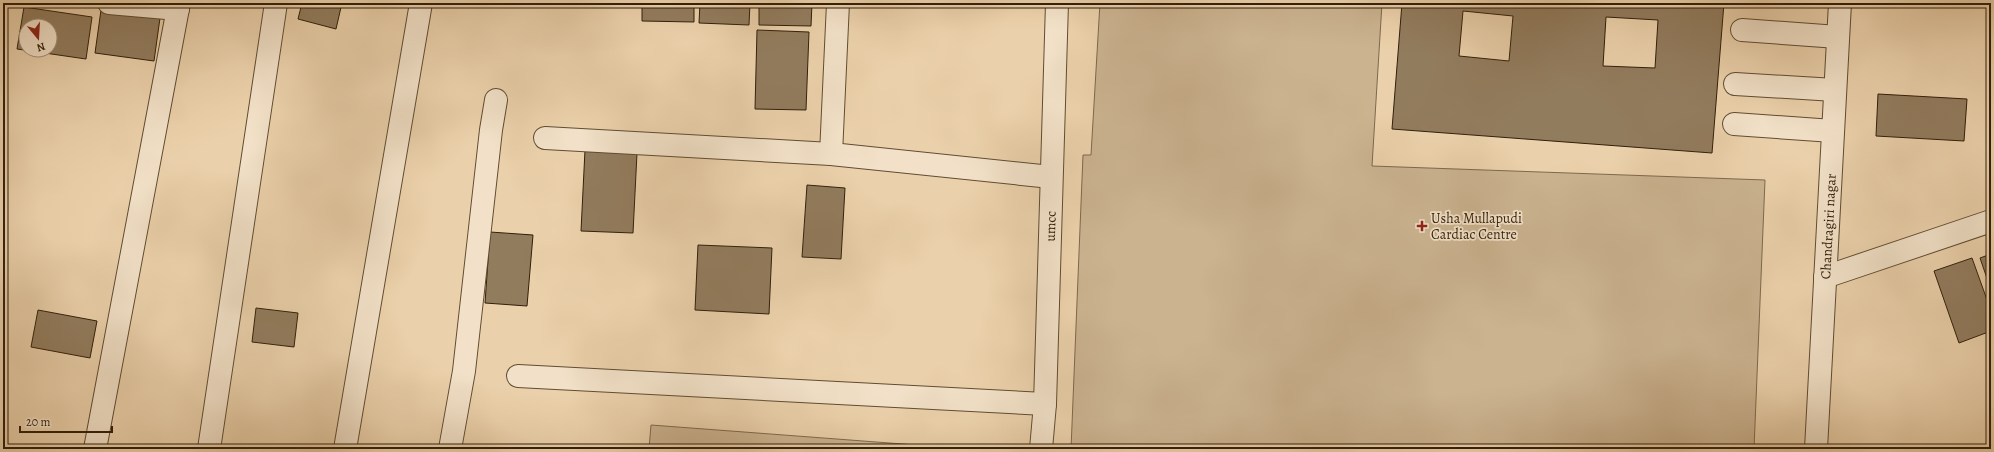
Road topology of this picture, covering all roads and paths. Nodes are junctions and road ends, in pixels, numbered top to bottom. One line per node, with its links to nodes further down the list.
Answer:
1 (109, 3): 7 (street)
2 (276, 3): 23 (street)
3 (421, 3): 24 (street)
4 (838, 3): 16 (street)
5 (1057, 3): 17 (street, umcc)
6 (1840, 3): 9 (street, Chandragiri nagar)
7 (178, 6): 22 (street)
8 (1742, 30): 9 (street)
9 (1838, 37): 11 (street, Chandragiri nagar)
10 (1735, 84): 11 (street)
11 (1835, 90): 14 (street, Chandragiri nagar)
12 (496, 100): 25 (street)
13 (1734, 124): 14 (street)
14 (1833, 131): 19 (street, Chandragiri nagar)
15 (545, 138): 16 (street)
16 (831, 154): 17 (street)
17 (1050, 177): 21 (street, umcc)
18 (1991, 221): 19 (street)
19 (1825, 277): 27 (street, Chandragiri nagar)
20 (518, 376): 21 (street)
21 (1045, 404): 26 (street, umcc)
22 (96, 449)
23 (209, 449)
24 (345, 449)
25 (450, 449)
26 (1041, 449)
27 (1816, 449)

